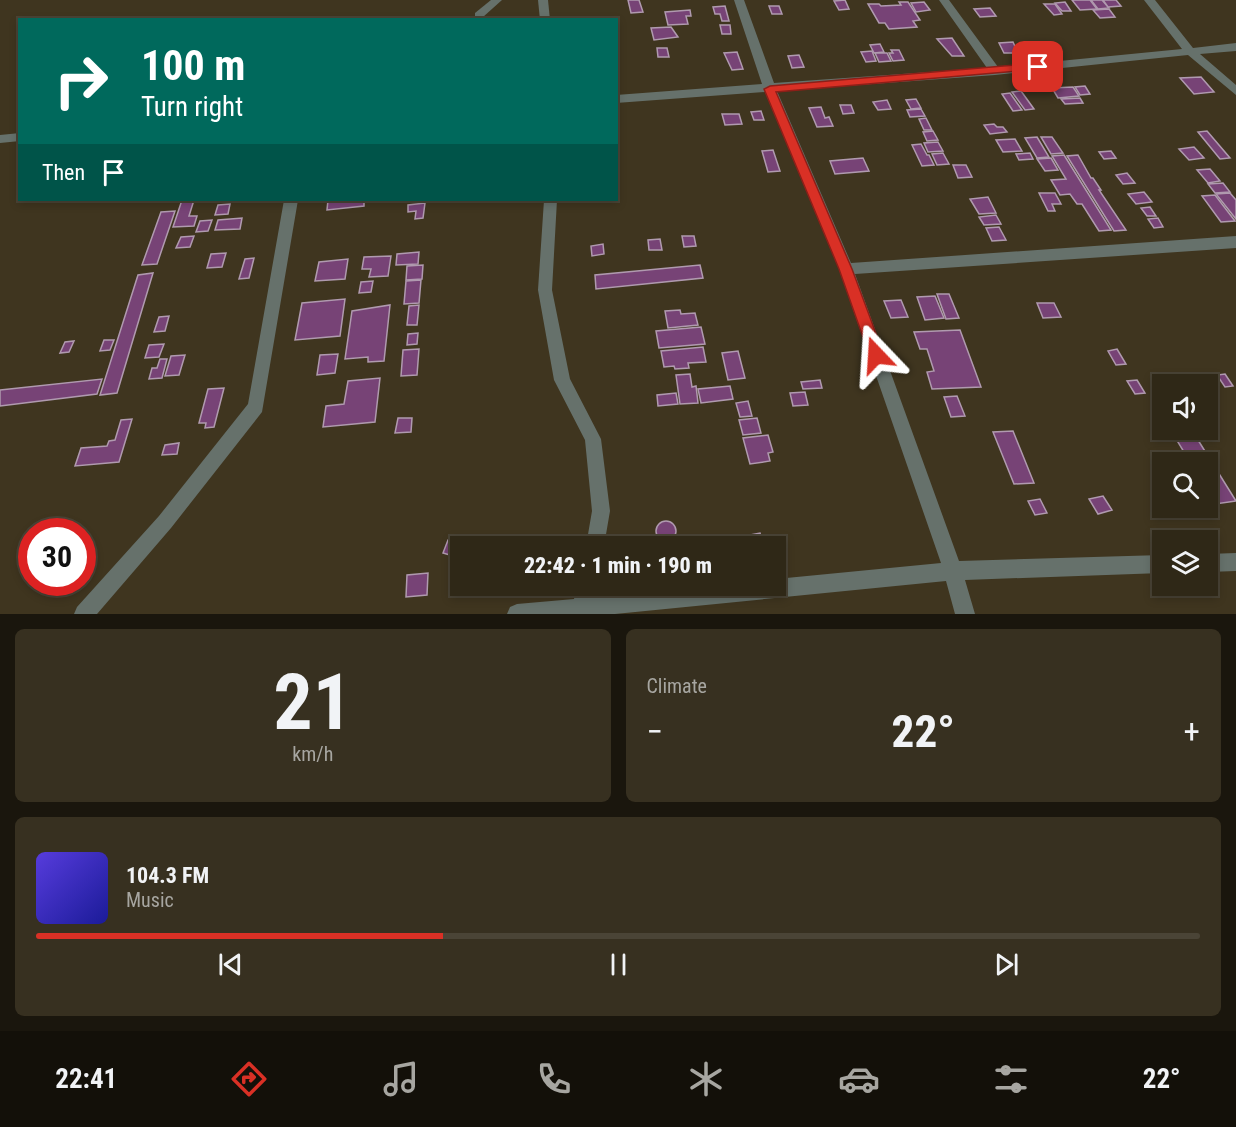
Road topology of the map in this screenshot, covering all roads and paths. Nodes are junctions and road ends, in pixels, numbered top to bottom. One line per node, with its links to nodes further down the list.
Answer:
1 (497, 0): 6 (street)
2 (543, 0): 7 (street)
3 (739, 0): 11 (street)
4 (944, 0): 10 (street)
5 (1149, 0): 9 (street)
6 (479, 15)
7 (545, 18)
8 (1236, 46): 9 (street)
9 (1190, 51): 10 (street); 12 (street)
10 (995, 71): 11 (street)
11 (770, 89): 13 (street); 19 (street)
12 (1236, 91)
13 (618, 99)
14 (18, 137): 15 (street)
15 (0, 139)
16 (291, 201): 27 (street)
17 (550, 201): 20 (street)
18 (1236, 242): 19 (street)
19 (846, 269): 24 (street)
20 (597, 536)
21 (1236, 561): 22 (street)
22 (1218, 562)
23 (1152, 564): 24 (street)
24 (953, 571): 26 (street); 29 (street)
25 (584, 596): 26 (street)
26 (581, 611): 28 (street)
27 (84, 614)
28 (517, 614)
29 (965, 614)

